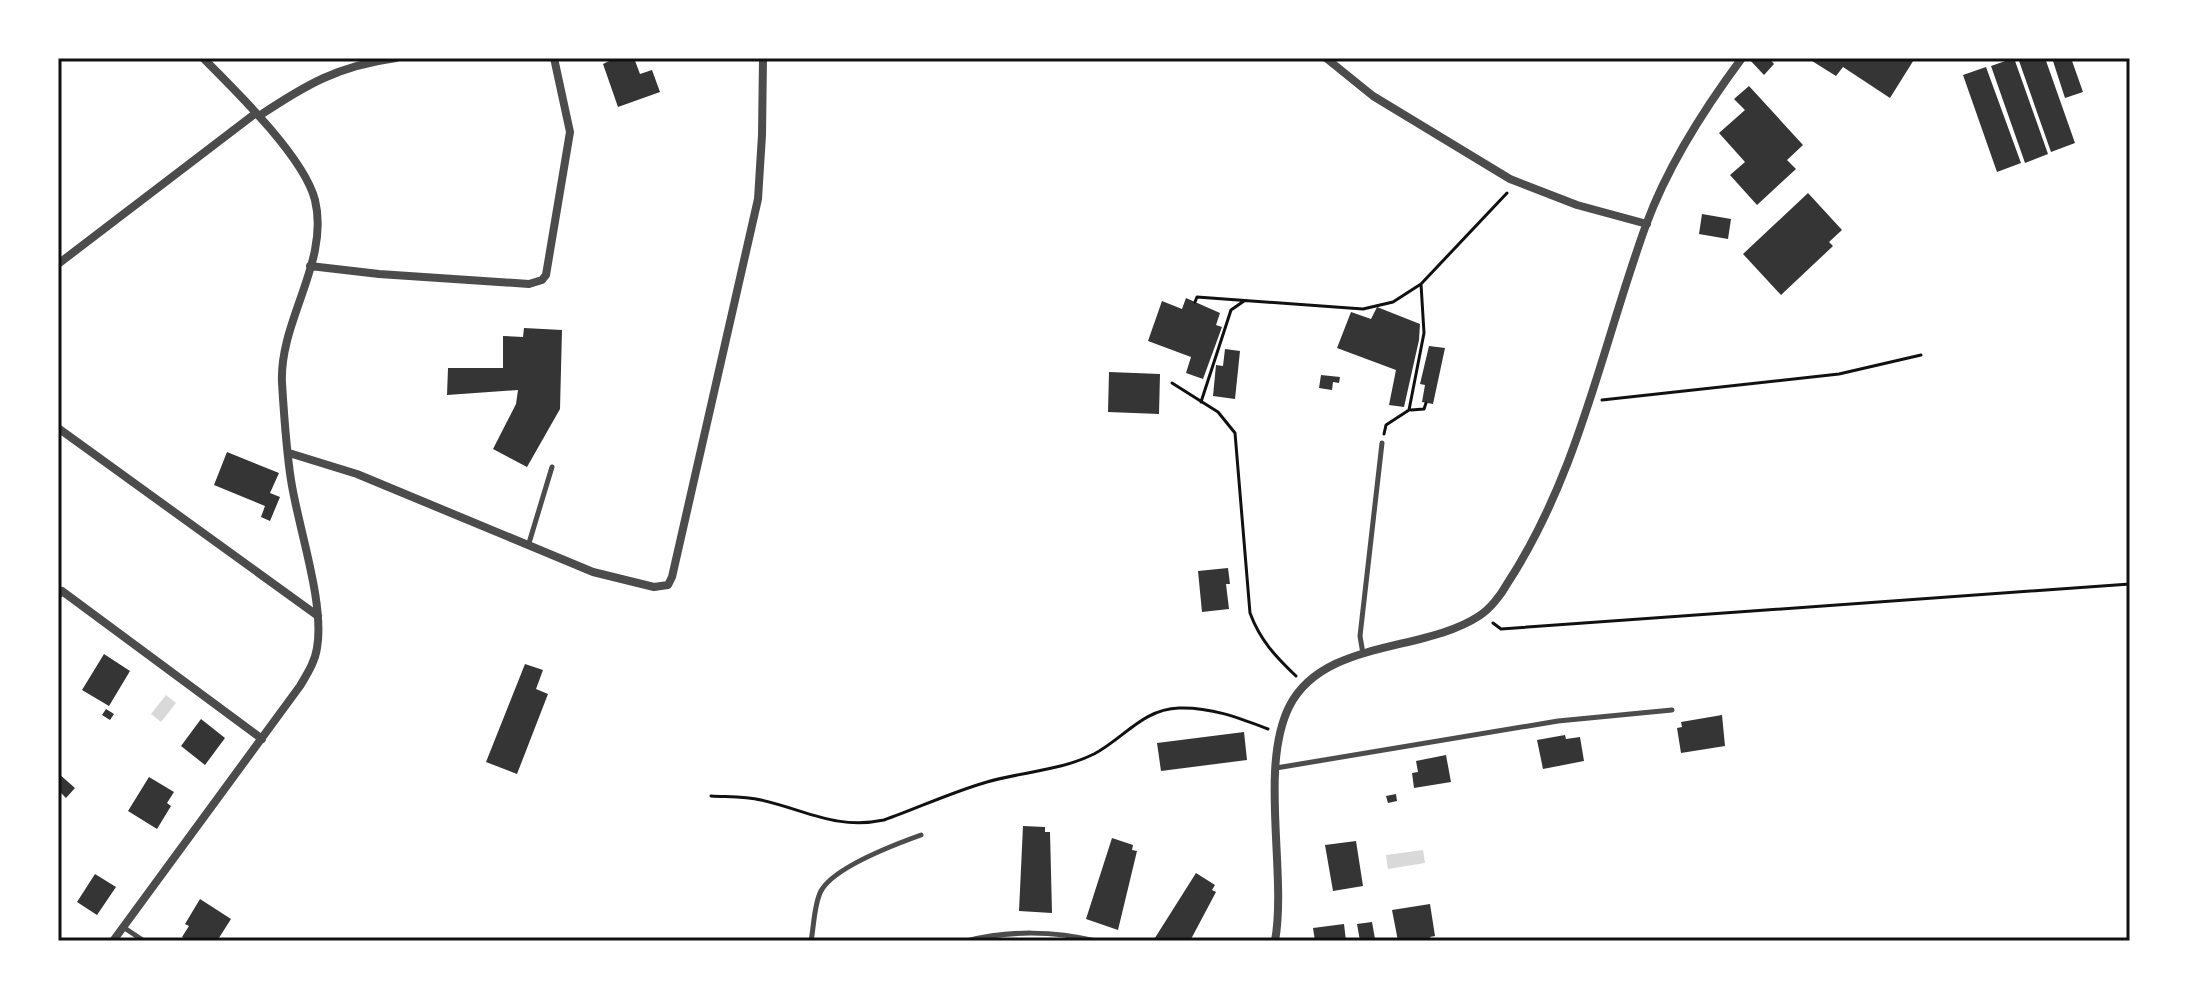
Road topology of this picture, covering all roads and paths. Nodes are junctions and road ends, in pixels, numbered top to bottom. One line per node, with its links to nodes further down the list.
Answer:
1 (203, 58): 7 (street)
2 (396, 58): 7 (street)
3 (554, 58): 11 (street)
4 (763, 58): 25 (street)
5 (1326, 58): 8 (street)
6 (1742, 58): 9 (street)
7 (257, 114): 10 (street); 11 (street)
8 (1517, 182): 9 (street); 12 (path)
9 (1647, 224): 17 (street)
10 (58, 264)
11 (310, 266): 23 (street)
12 (1421, 284): 13 (path); 20 (path)
13 (1244, 301): 14 (path); 18 (path)
14 (1195, 302)
15 (1921, 355): 17 (path)
16 (1172, 383): 18 (path)
17 (1590, 401): 28 (street)
18 (1201, 402): 31 (path)
19 (1426, 403): 20 (path)
20 (1409, 410): 22 (path)
21 (58, 428): 29 (street)
22 (1382, 443): 30 (lane)
23 (289, 453): 25 (street); 29 (street)
24 (552, 467): 25 (lane)
25 (529, 543)
26 (2130, 584): 28 (path)
27 (58, 595): 34 (street)
28 (1481, 615): 30 (street)
29 (318, 616): 34 (street)
30 (1363, 655): 31 (street)
31 (1305, 684): 33 (street)
32 (1672, 710): 35 (lane)
33 (1279, 734): 35 (street); 36 (path)
34 (262, 739): 38 (street)
35 (1276, 768): 44 (street)
36 (711, 796)
37 (921, 835): 41 (lane)
38 (123, 927): 39 (street); 40 (lane)
39 (113, 941)
40 (144, 941)
41 (811, 941)
42 (967, 941): 43 (lane)
43 (1096, 941)
44 (1275, 941)

